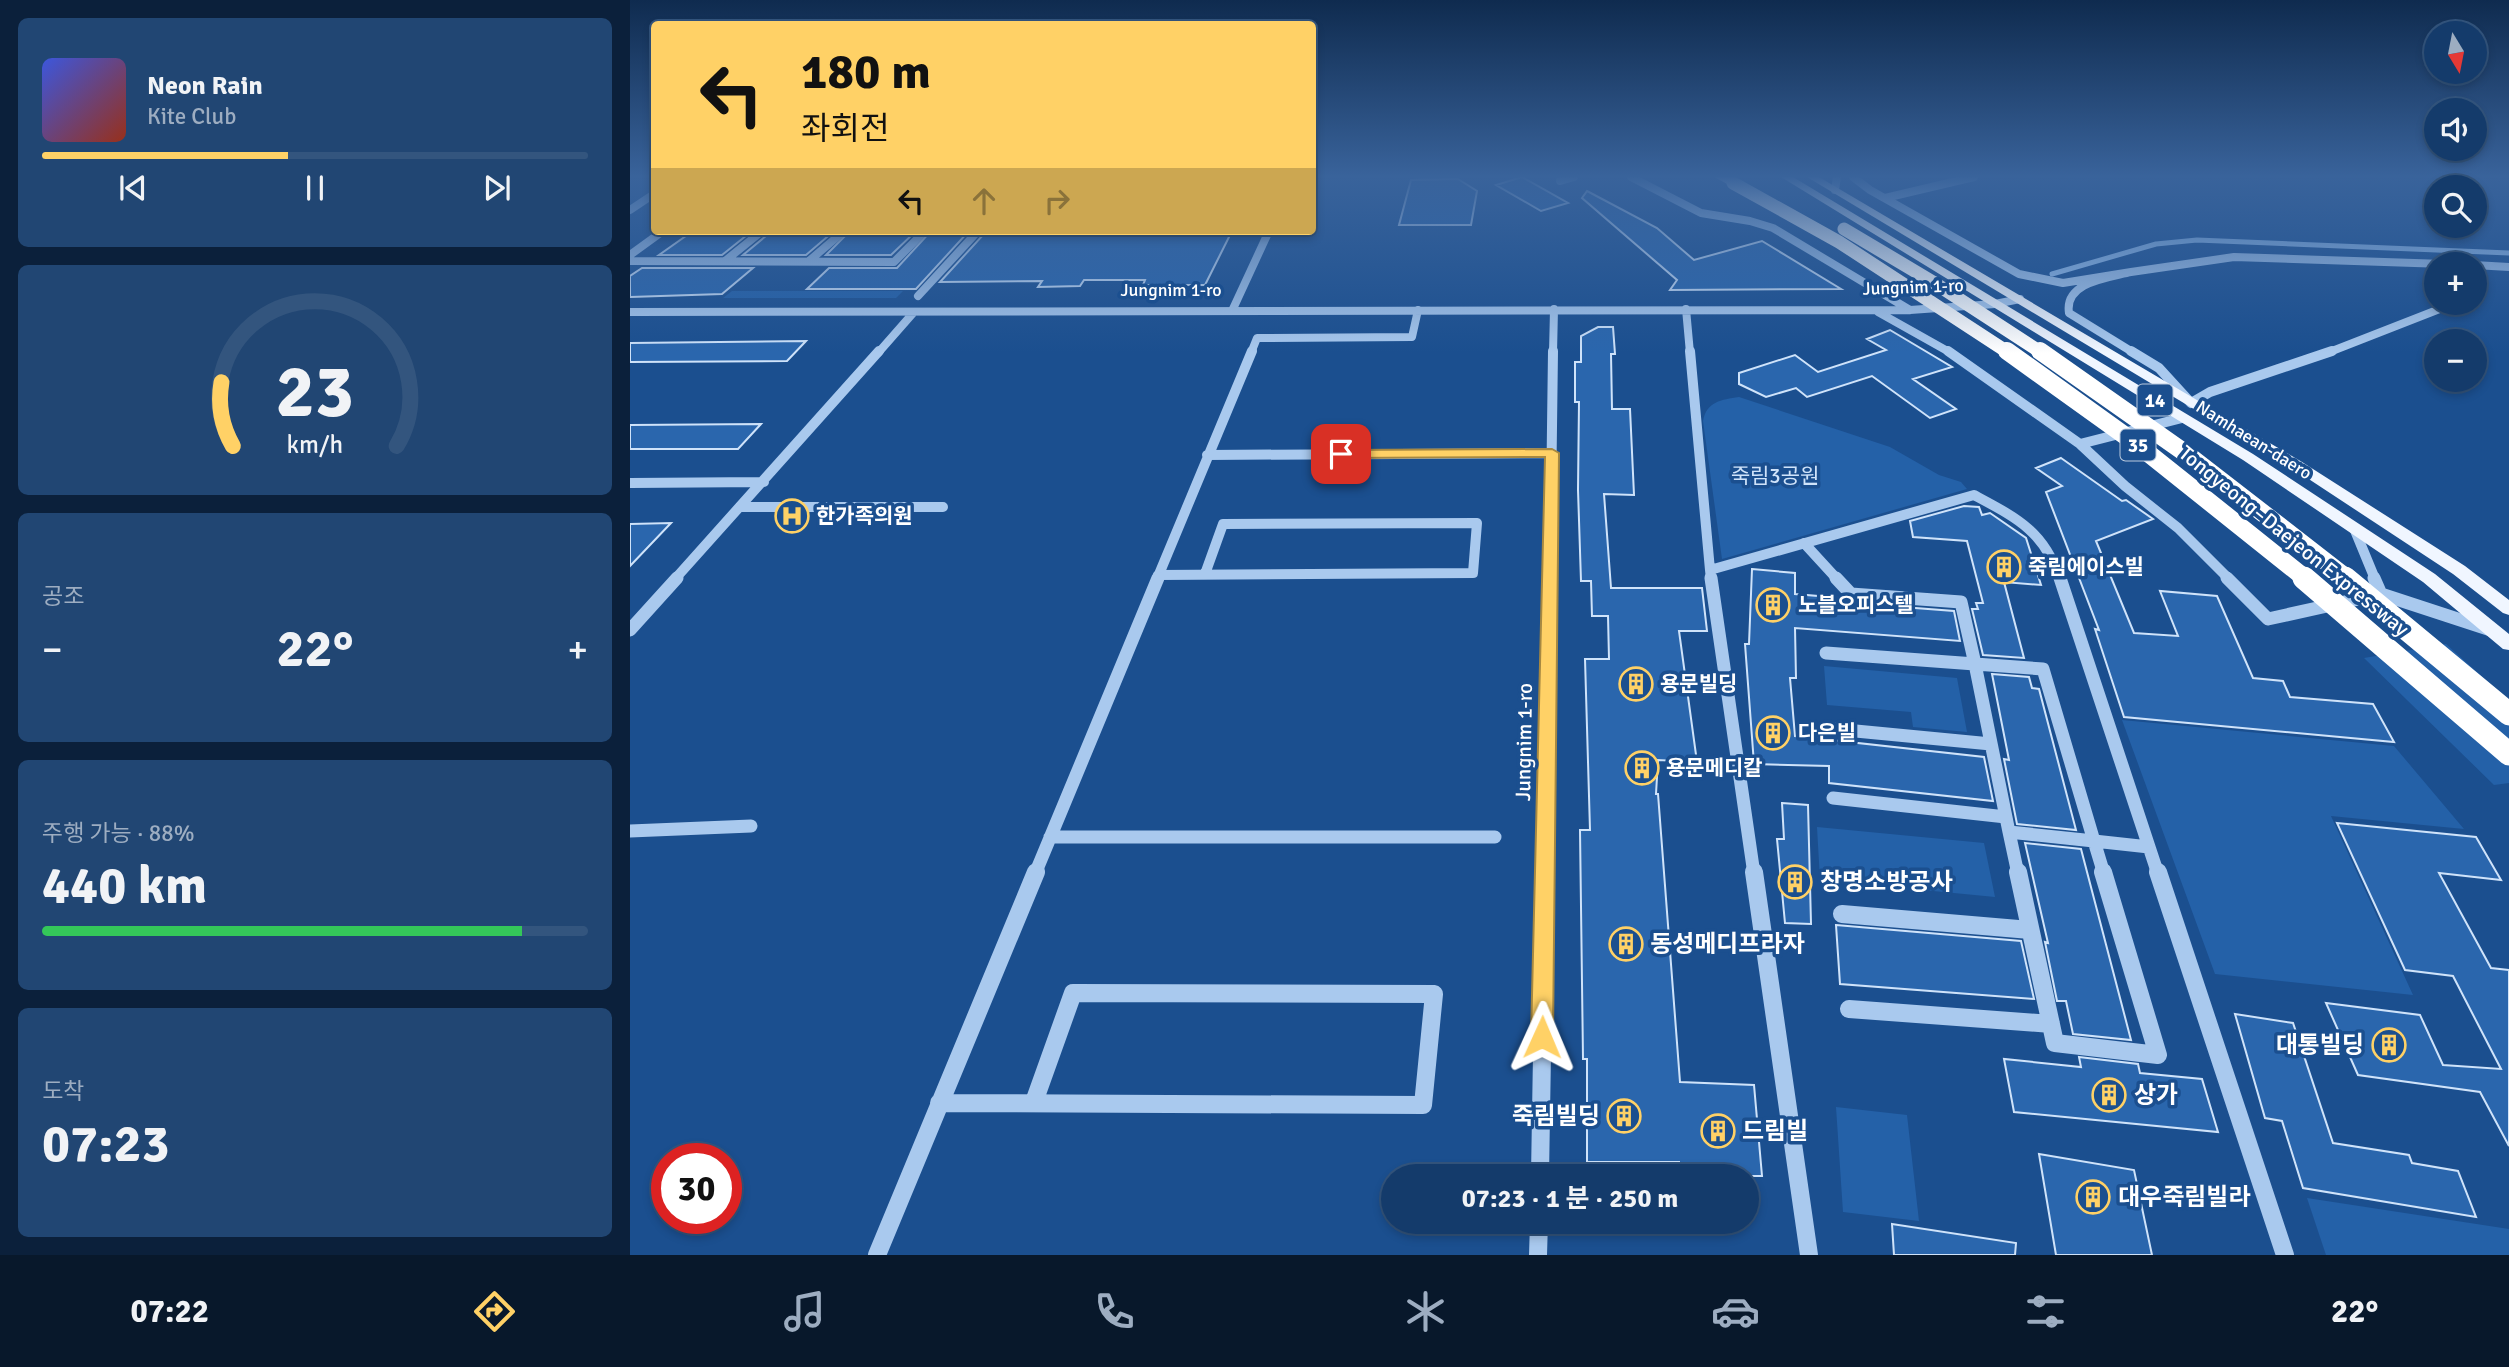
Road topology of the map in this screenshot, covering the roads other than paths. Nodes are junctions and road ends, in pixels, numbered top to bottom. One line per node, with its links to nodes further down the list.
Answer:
1 (657, 236): 13 (street)
2 (756, 236): 15 (street)
3 (839, 236): 16 (street)
4 (920, 236): 16 (street)
5 (974, 236): 21 (street)
6 (1267, 236): 29 (street)
7 (1784, 236): 28 (street)
8 (1828, 236): 57 (highway, Tongyeong–Daejeon Expressway / 35, bridge)
9 (1854, 236): 54 (highway, Tongyeong–Daejeon Expressway / 35, bridge)
10 (1882, 236): 23 (main road, Namhaean-daero / 14)
11 (1919, 236): 22 (main road, Namhaean-daero / 14)
12 (1953, 236): 20 (street)
13 (630, 255)
14 (630, 261): 15 (street)
15 (725, 261): 16 (street)
16 (809, 261)
17 (2424, 263): 20 (street)
18 (2487, 266): 19 (street)
19 (2509, 267)
20 (2131, 272): 33 (street)
21 (918, 296)
22 (2020, 299): 23 (street, Jungnim 1-ro); 33 (main road, Namhaean-daero / 14)
23 (1995, 304): 28 (street, Jungnim 1-ro); 34 (main road, Namhaean-daero / 14)
24 (1554, 309): 25 (street, Jungnim 1-ro); 26 (street, Jungnim 1-ro); 36 (street, Jungnim 1-ro)
25 (1686, 309): 27 (street, Jungnim 1-ro); 44 (street)
26 (1418, 310): 29 (street, Jungnim 1-ro); 37 (street)
27 (1874, 310): 28 (street, Jungnim 1-ro); 35 (street)
28 (1910, 310)
29 (1232, 311): 31 (street, Jungnim 1-ro)
30 (630, 312): 31 (street, Jungnim 1-ro)
31 (914, 312): 38 (street)
32 (2424, 315): 33 (street)
33 (2191, 403): 48 (main road, Namhaean-daero / 14)
34 (2182, 418): 35 (street); 42 (main road, Namhaean-daero / 14)
35 (2080, 444): 47 (street)
36 (1552, 453): 37 (street); 72 (street, Jungnim 1-ro)
37 (1207, 455): 46 (street)
38 (764, 482): 39 (street); 40 (street)
39 (630, 483)
40 (742, 507): 41 (street); 49 (street)
41 (943, 507)
42 (2354, 528): 47 (street); 50 (main road, Namhaean-daero / 14)
43 (1804, 543): 44 (street); 53 (street); 65 (street)
44 (1710, 570): 76 (street)
45 (1205, 574): 45 (street); 46 (street)
46 (1158, 575): 62 (street)
47 (2381, 594): 50 (street)
48 (2509, 609)
49 (630, 630)
50 (2493, 631): 51 (main road, Namhaean-daero / 14)
51 (2509, 644)
52 (1826, 653): 53 (street)
53 (1975, 664): 56 (street); 64 (street)
54 (2509, 714)
55 (1835, 729): 56 (street)
56 (1991, 744): 59 (street)
57 (2509, 754)
58 (1833, 797): 59 (street)
59 (2008, 825): 64 (street); 67 (street)
60 (751, 826): 61 (street)
61 (630, 831)
62 (1050, 837): 63 (street); 71 (street)
63 (1494, 837)
64 (2094, 841): 65 (street); 69 (street)
65 (2149, 847): 77 (street)
66 (1842, 914): 67 (street)
67 (2030, 930): 69 (street)
68 (1849, 1009): 69 (street)
69 (2051, 1024)
70 (1034, 1102): 70 (street); 71 (street)
71 (939, 1103): 74 (street)
72 (1540, 1164)
73 (1539, 1234): 75 (street)
74 (877, 1255)
75 (1538, 1255)
76 (1808, 1255)
77 (2285, 1255)

